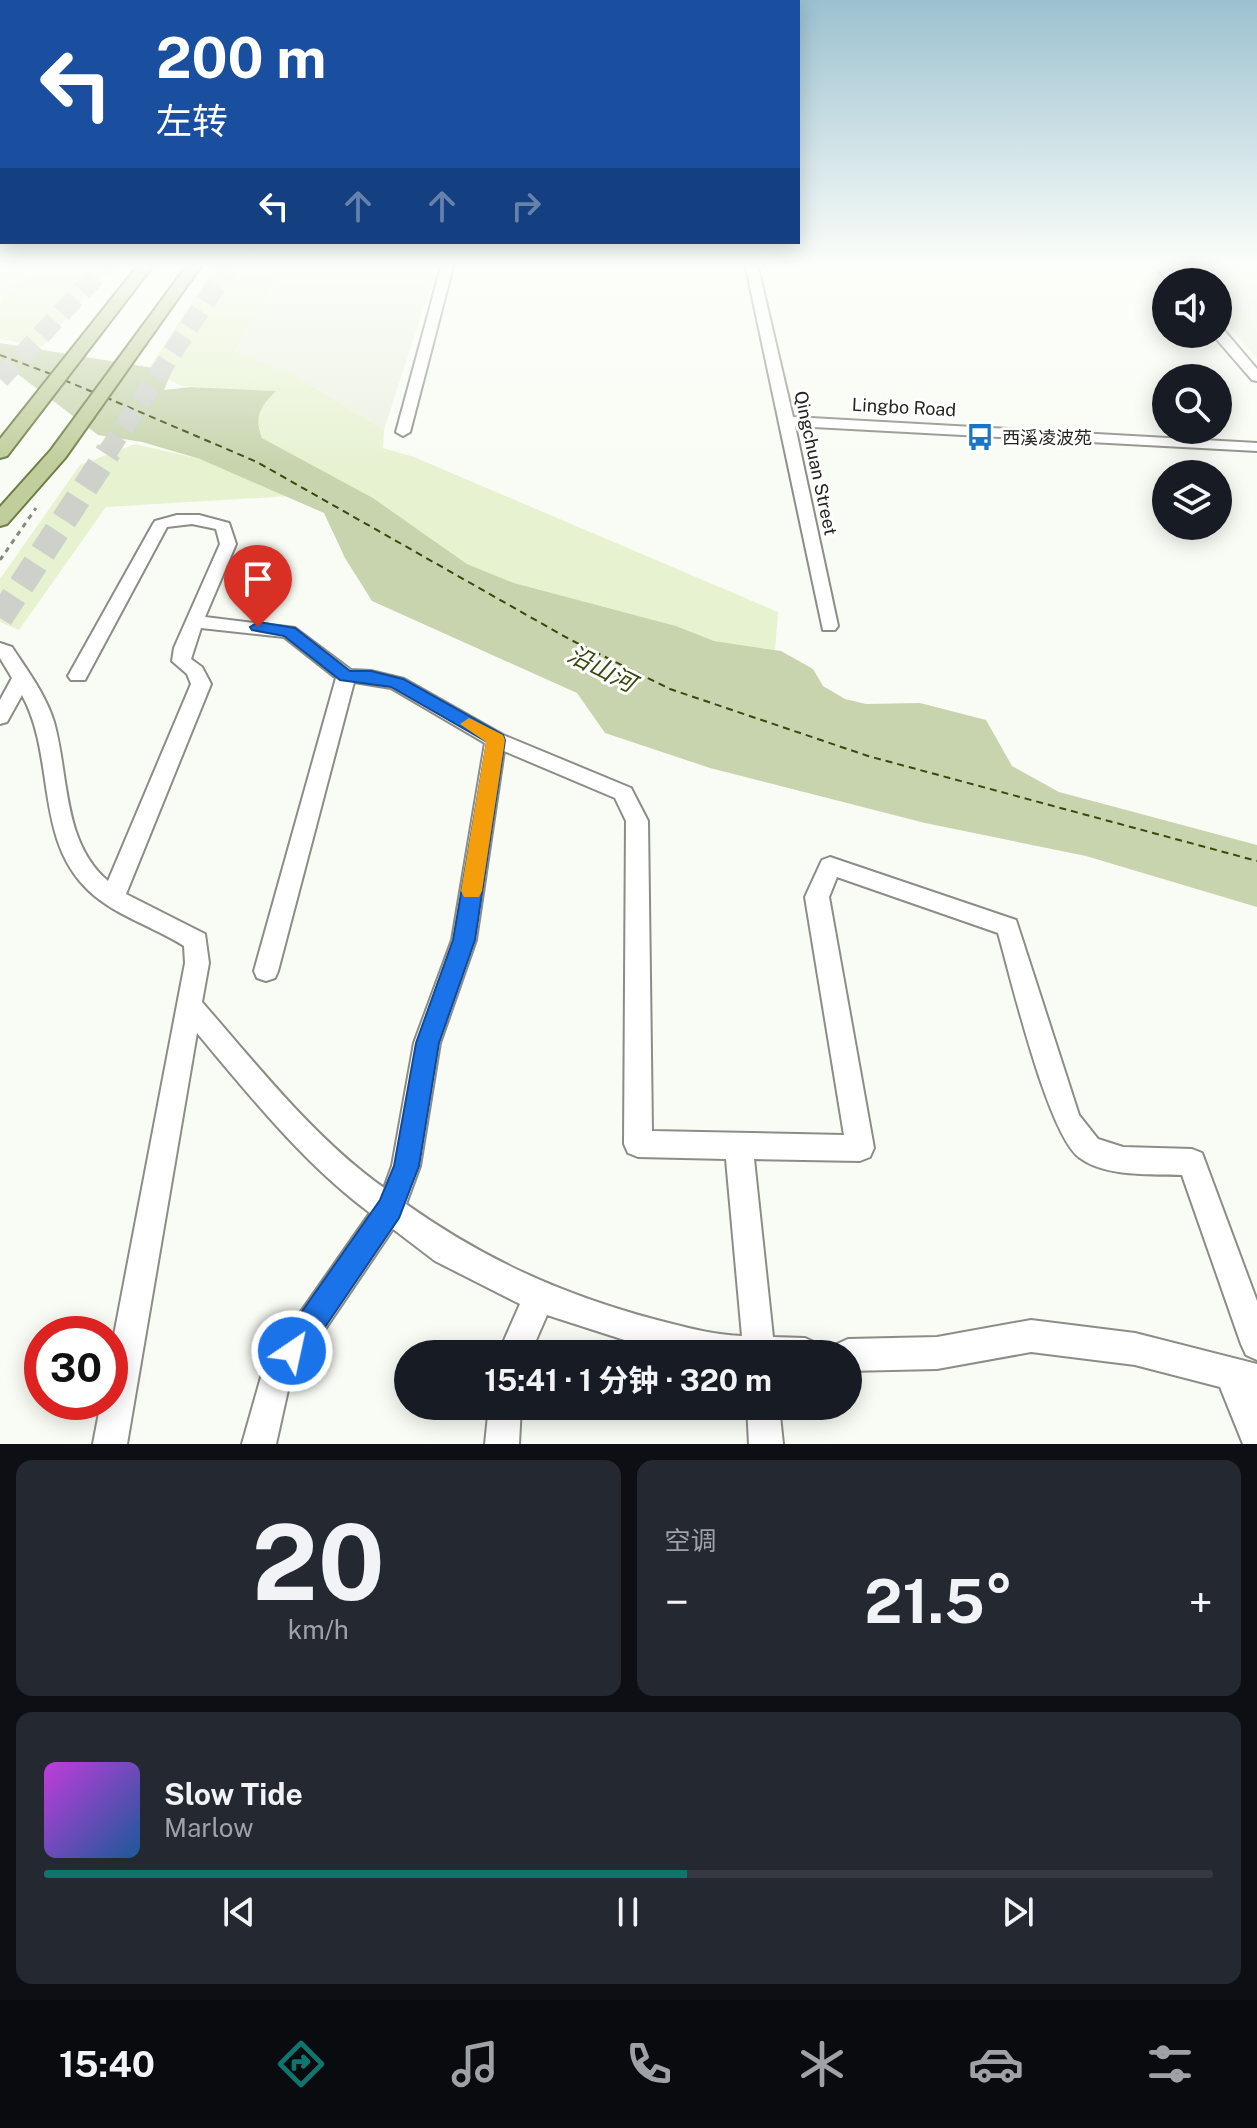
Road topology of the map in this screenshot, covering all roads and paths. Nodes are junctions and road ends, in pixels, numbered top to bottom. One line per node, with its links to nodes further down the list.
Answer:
1 (80, 330): 11 (main road)
2 (92, 330): 11 (main road)
3 (132, 330): 13 (main road)
4 (145, 330): 13 (main road)
5 (430, 330): 10 (street)
6 (766, 330): 9 (street, Qingchuan Street)
7 (1232, 348): 8 (street)
8 (1257, 377)
9 (787, 421): 12 (street, Lingbo Road); 17 (street, Qingchuan Street)
10 (403, 432)
11 (3, 439)
12 (1257, 447)
13 (49, 452): 14 (main road); 15 (main road)
14 (0, 508)
15 (0, 520)
16 (197, 622): 19 (street); 20 (street); 24 (street)
17 (829, 626)
18 (0, 649): 21 (street)
19 (78, 676)
20 (346, 676): 23 (street); 25 (street)
21 (22, 678): 22 (street); 24 (street)
22 (0, 717)
23 (496, 740): 27 (street); 28 (street)
24 (114, 895): 26 (street)
25 (266, 971)
26 (189, 1005): 28 (street); 39 (street)
27 (739, 1148): 32 (street); 33 (street)
28 (390, 1209): 29 (street); 40 (street)
29 (539, 1297): 30 (street); 31 (street)
30 (520, 1340)
31 (674, 1340)
32 (758, 1340)
33 (1257, 1344)
34 (862, 1355): 35 (street)
35 (1243, 1376): 38 (street)
36 (504, 1420): 41 (street)
37 (764, 1420): 42 (street)
38 (1257, 1437)
39 (110, 1444)
40 (259, 1444)
41 (502, 1444)
42 (766, 1444)

